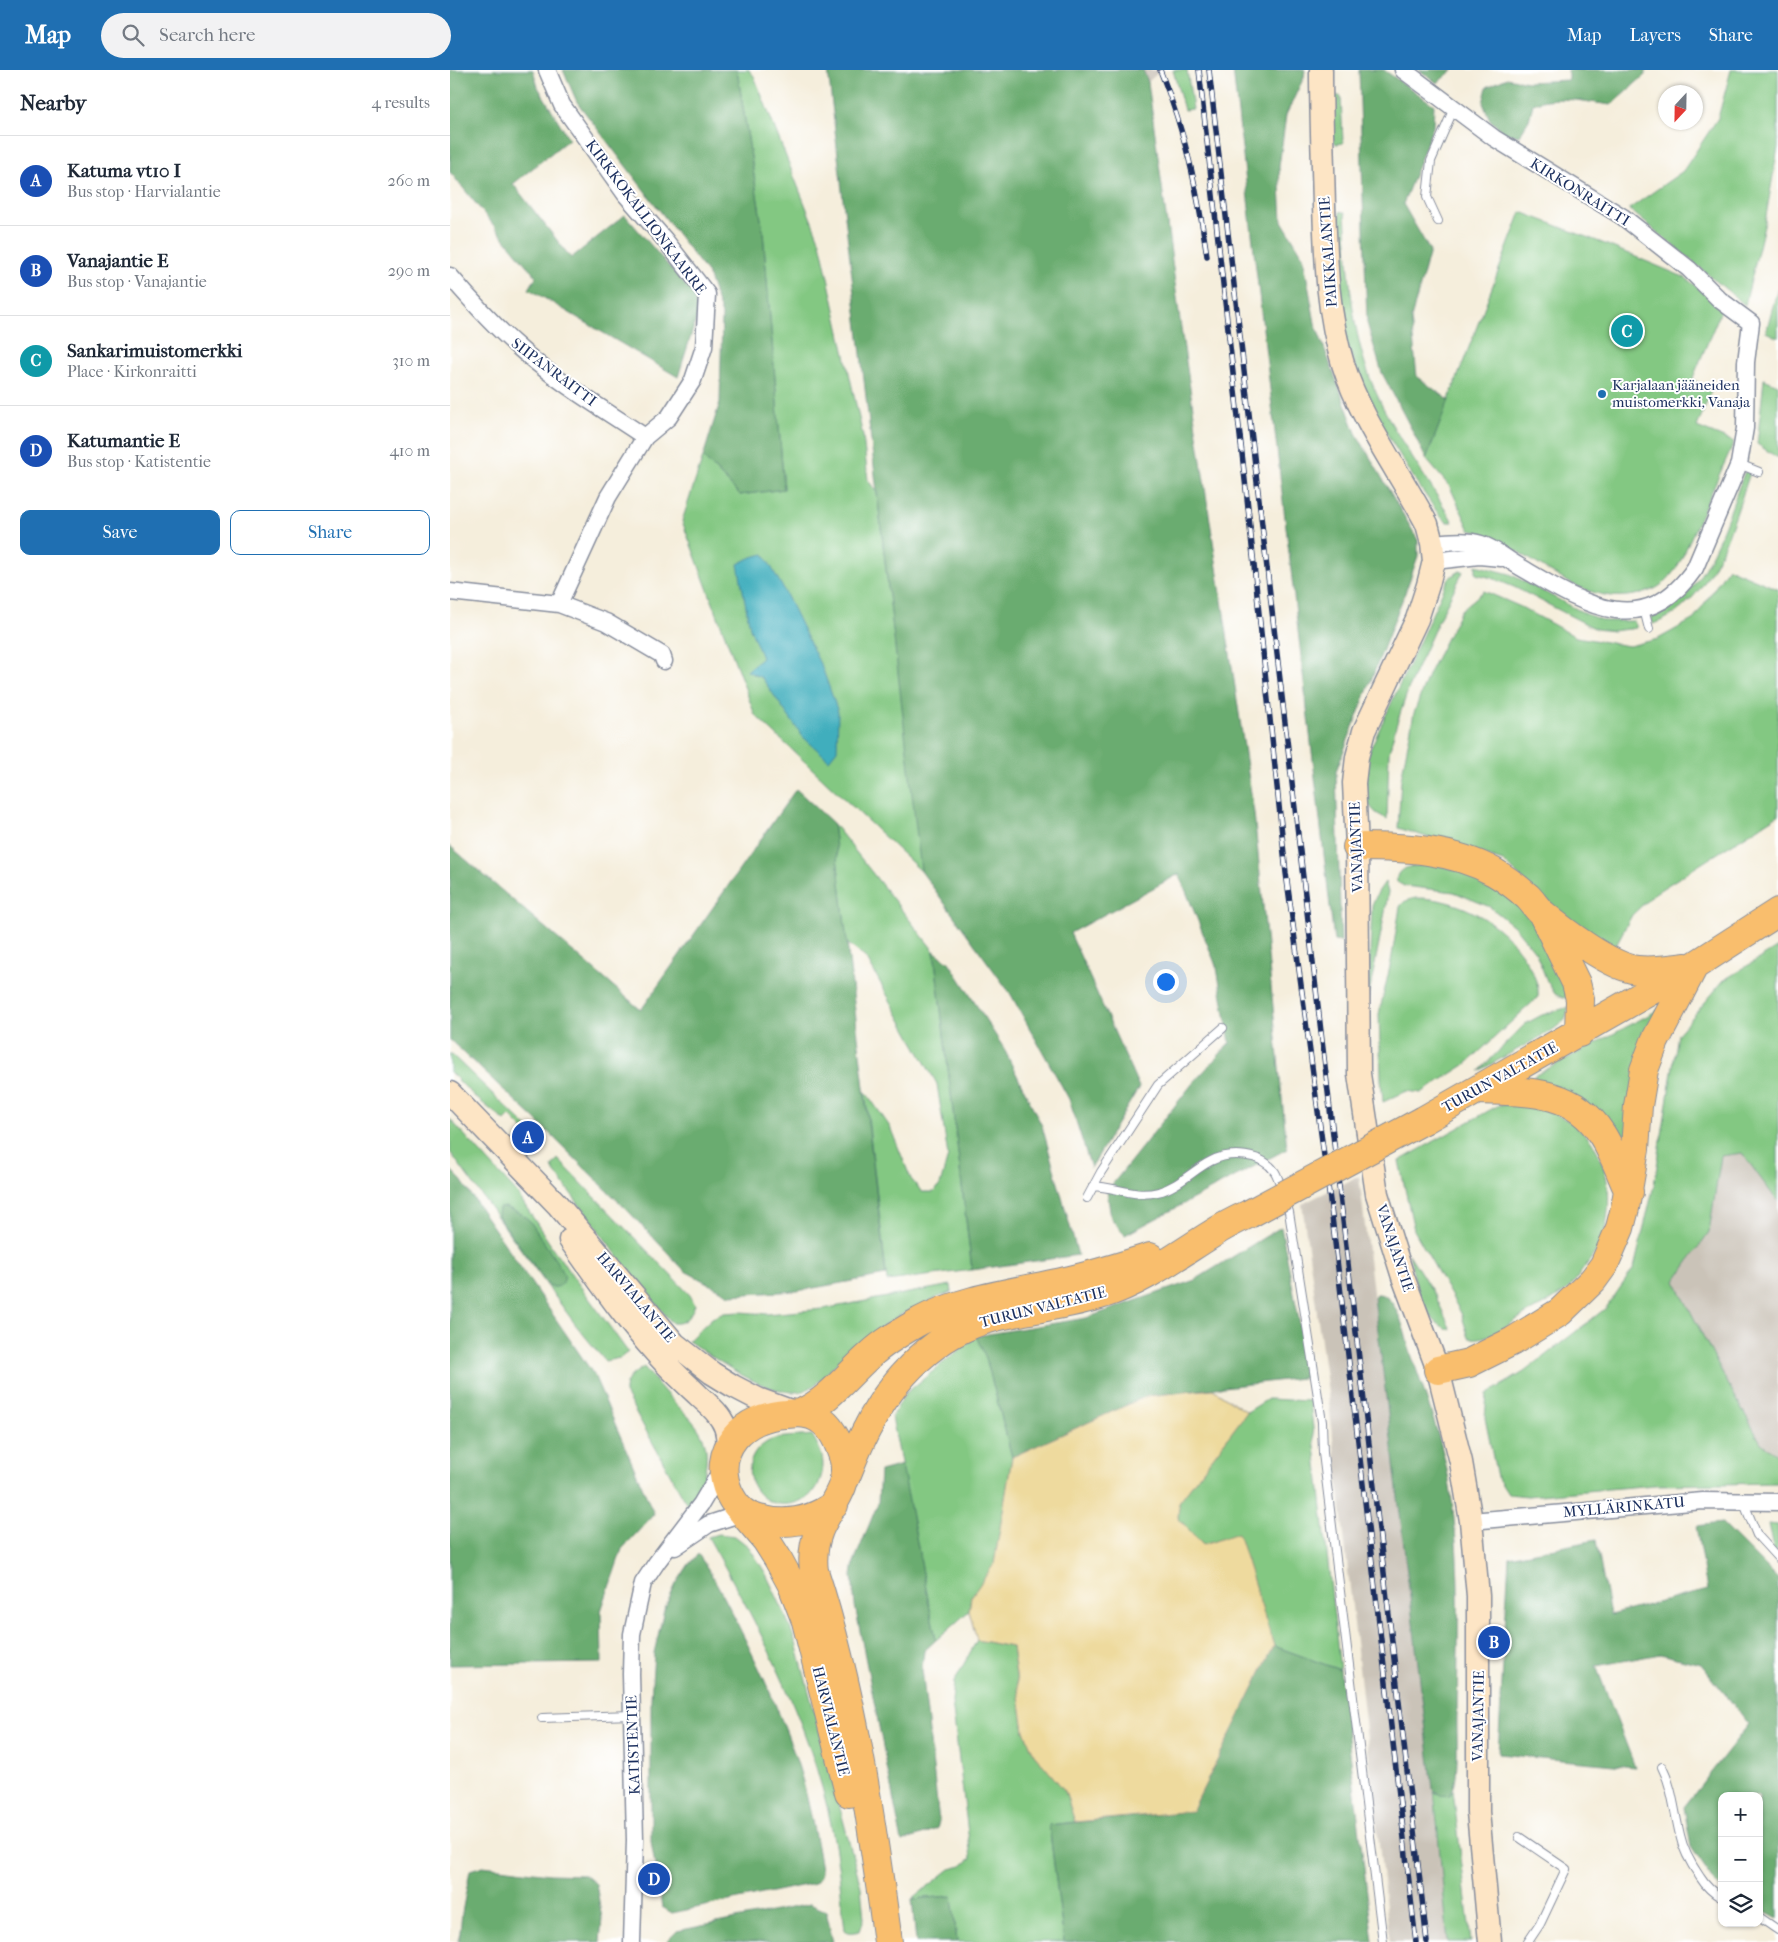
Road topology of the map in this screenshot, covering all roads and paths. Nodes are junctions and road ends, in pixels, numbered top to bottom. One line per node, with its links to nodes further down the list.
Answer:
1 (547, 70): 7 (street, KIRKKOKALLIONKAARRE)
2 (1320, 70): 10 (street, PAIKKALANTIE)
3 (1403, 70): 4 (street, KIRKONRAITTI)
4 (1454, 108): 5 (lane); 8 (street, KIRKONRAITTI)
5 (1438, 221)
6 (450, 276): 7 (street, SIIPANRAITTI)
7 (645, 437): 12 (street, KIRKKOKALLIONKAARRE)
8 (1739, 464): 9 (lane); 13 (street)
9 (1759, 472)
10 (1433, 552): 13 (street); 16 (street, VANAJANTIE)
11 (450, 592): 12 (street)
12 (559, 604): 15 (street)
13 (1644, 609): 14 (lane)
14 (1649, 629)
15 (664, 661)
16 (1357, 847): 18 (highway); 29 (street, VANAJANTIE)
17 (1778, 912): 19 (highway, TURUN VALTATIE)
18 (1542, 913): 19 (highway); 21 (highway)
19 (1694, 966): 21 (highway, TURUN VALTATIE); 26 (highway)
20 (1223, 1028): 25 (lane)
21 (1579, 1033): 22 (highway, TURUN VALTATIE)
22 (1477, 1090): 26 (highway); 28 (highway, TURUN VALTATIE, bridge)
23 (450, 1092): 24 (street, HARVIALANTIE)
24 (502, 1146): 30 (street, HARVIALANTIE); 31 (street, HARVIALANTIE)
25 (1093, 1186): 27 (lane); 49 (lane)
26 (1629, 1192): 29 (highway)
27 (1087, 1198)
28 (1215, 1232): 30 (highway, TURUN VALTATIE); 32 (highway, TURUN VALTATIE)
29 (1438, 1370): 37 (street, VANAJANTIE)
30 (799, 1413): 31 (highway); 32 (highway)
31 (725, 1460): 36 (highway); 38 (street, KATISTENTIE)
32 (845, 1479): 35 (highway)
33 (1743, 1501): 34 (street, MYLLÄRINKATU); 37 (street, MYLLÄRINKATU); 39 (lane)
34 (1778, 1502)
35 (834, 1505): 36 (highway); 48 (highway, HARVIALANTIE)
36 (744, 1514): 38 (street, KATISTENTIE); 48 (highway, HARVIALANTIE)
37 (1471, 1521): 50 (street, VANAJANTIE)
38 (662, 1556): 40 (street, KATISTENTIE)
39 (1778, 1558)
40 (632, 1715): 41 (lane); 47 (street, KATISTENTIE)
41 (542, 1718)
42 (1662, 1767): 44 (lane)
43 (1519, 1838): 51 (lane)
44 (1718, 1896)
45 (1763, 1920): 46 (lane)
46 (1778, 1930)
47 (632, 1942)
48 (887, 1942)
49 (1383, 1942)
50 (1490, 1942)
51 (1528, 1942)

